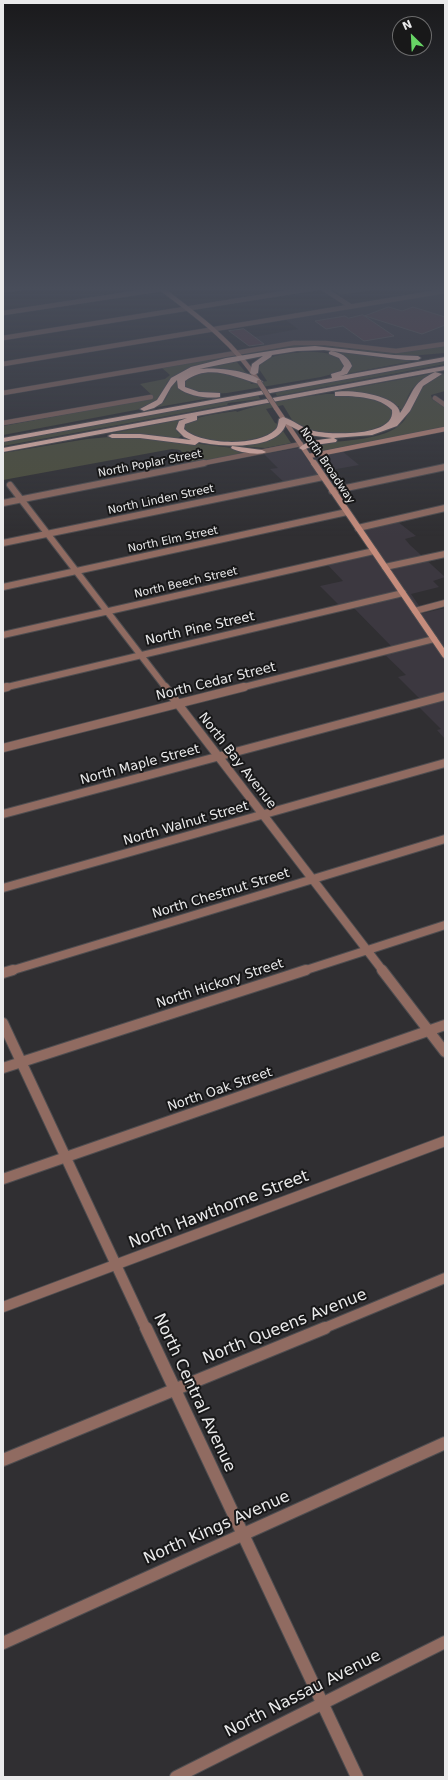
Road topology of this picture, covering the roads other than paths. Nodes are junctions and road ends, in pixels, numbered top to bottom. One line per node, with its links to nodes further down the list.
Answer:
1 (145, 370): 14 (street)
2 (191, 370): 24 (highway)
3 (216, 370): 15 (highway)
4 (216, 370): 12 (highway)
5 (252, 370): 11 (main road, North Broadway)
6 (255, 370): 11 (highway)
7 (345, 370): 13 (highway)
8 (375, 370): 13 (highway)
9 (434, 370): 18 (highway)
10 (445, 372): 27 (highway)
11 (254, 373): 12 (main road, North Broadway)
12 (258, 382): 21 (main road, North Broadway, bridge)
13 (284, 387): 15 (highway)
14 (3, 393)
15 (254, 393): 24 (highway)
16 (151, 396): 22 (street)
17 (445, 396): 20 (street)
18 (291, 397): 19 (highway); 21 (highway)
19 (253, 404): 21 (highway); 26 (highway)
20 (445, 405)
21 (283, 419): 27 (main road, North Broadway)
22 (3, 423)
23 (445, 429): 30 (main road)
24 (34, 434): 25 (highway)
25 (3, 440)
26 (47, 442): 28 (highway); 29 (highway)
27 (302, 446): 29 (street, North Poplar Street); 30 (main road, North Broadway)
28 (3, 450)
29 (262, 452): 35 (street, North Poplar Street)
30 (309, 456): 32 (main road, North Broadway)
31 (445, 467): 34 (street)
32 (323, 477): 34 (main road, North Broadway); 40 (street, North Linden Street)
33 (10, 485): 35 (street, North Bay Avenue)
34 (332, 491): 38 (main road, North Broadway)
35 (21, 499): 36 (street, North Poplar Street); 40 (street, North Bay Avenue)
36 (3, 503)
37 (445, 508): 39 (street)
38 (347, 512): 39 (main road, North Broadway); 45 (street, North Elm Street)
39 (358, 528): 42 (main road, North Broadway)
40 (47, 534): 41 (street, North Linden Street); 45 (street, North Bay Avenue)
41 (3, 543)
42 (374, 551): 44 (main road, North Broadway); 50 (street, North Beech Street)
43 (445, 554): 44 (street)
44 (385, 567): 47 (main road, North Broadway)
45 (76, 571): 46 (street, North Elm Street); 50 (street, North Bay Avenue)
46 (3, 587)
47 (403, 593): 49 (main road, North Broadway); 54 (street, North Pine Street)
48 (445, 604): 49 (street)
49 (415, 611): 52 (main road, North Broadway)
50 (107, 612): 51 (street, North Beech Street); 54 (street, North Bay Avenue)
51 (3, 635)
52 (434, 639): 53 (main road, North Broadway); 57 (street, North Cedar Street)
53 (445, 655)
54 (141, 656): 55 (street, North Pine Street); 57 (street, North Bay Avenue)
55 (3, 688)
56 (445, 696): 59 (street, North Maple Street)
57 (178, 704): 58 (street, North Cedar Street); 59 (street, North Bay Avenue)
58 (3, 748)
59 (218, 757): 61 (street, North Maple Street); 62 (street, North Bay Avenue)
60 (445, 763): 62 (street, North Walnut Street)
61 (3, 814)
62 (263, 814): 64 (street, North Bay Avenue); 65 (street, North Walnut Street)
63 (445, 839): 64 (street, North Chestnut Street)
64 (313, 879): 67 (street, North Bay Avenue); 68 (street, North Chestnut Street)
65 (3, 888)
66 (445, 925): 67 (street, North Hickory Street)
67 (368, 950): 71 (street, North Bay Avenue); 73 (street, North Hickory Street)
68 (3, 973)
69 (3, 1023): 73 (street, North Central Avenue)
70 (445, 1025): 71 (street, North Oak Street)
71 (429, 1031): 72 (street, North Bay Avenue); 76 (street, North Oak Street)
72 (445, 1052)
73 (22, 1062): 74 (street, North Hickory Street); 76 (street, North Central Avenue)
74 (3, 1068)
75 (445, 1141): 78 (street, North Hawthorne Street)
76 (66, 1157): 77 (street, North Oak Street); 78 (street, North Central Avenue)
77 (3, 1179)
78 (116, 1265): 80 (street, North Hawthorne Street); 81 (street, North Central Avenue)
79 (445, 1278): 81 (street, North Queens Avenue)
80 (3, 1307)
81 (175, 1389): 83 (street, North Queens Avenue); 84 (street, North Central Avenue)
82 (445, 1444): 84 (street, North Kings Avenue)
83 (3, 1460)
84 (243, 1534): 86 (street, North Kings Avenue); 87 (street, North Central Avenue)
85 (445, 1642): 87 (street, North Nassau Avenue)
86 (3, 1643)
87 (322, 1704): 88 (street, North Nassau Avenue); 89 (street, North Central Avenue)
88 (176, 1777)
89 (357, 1777)

